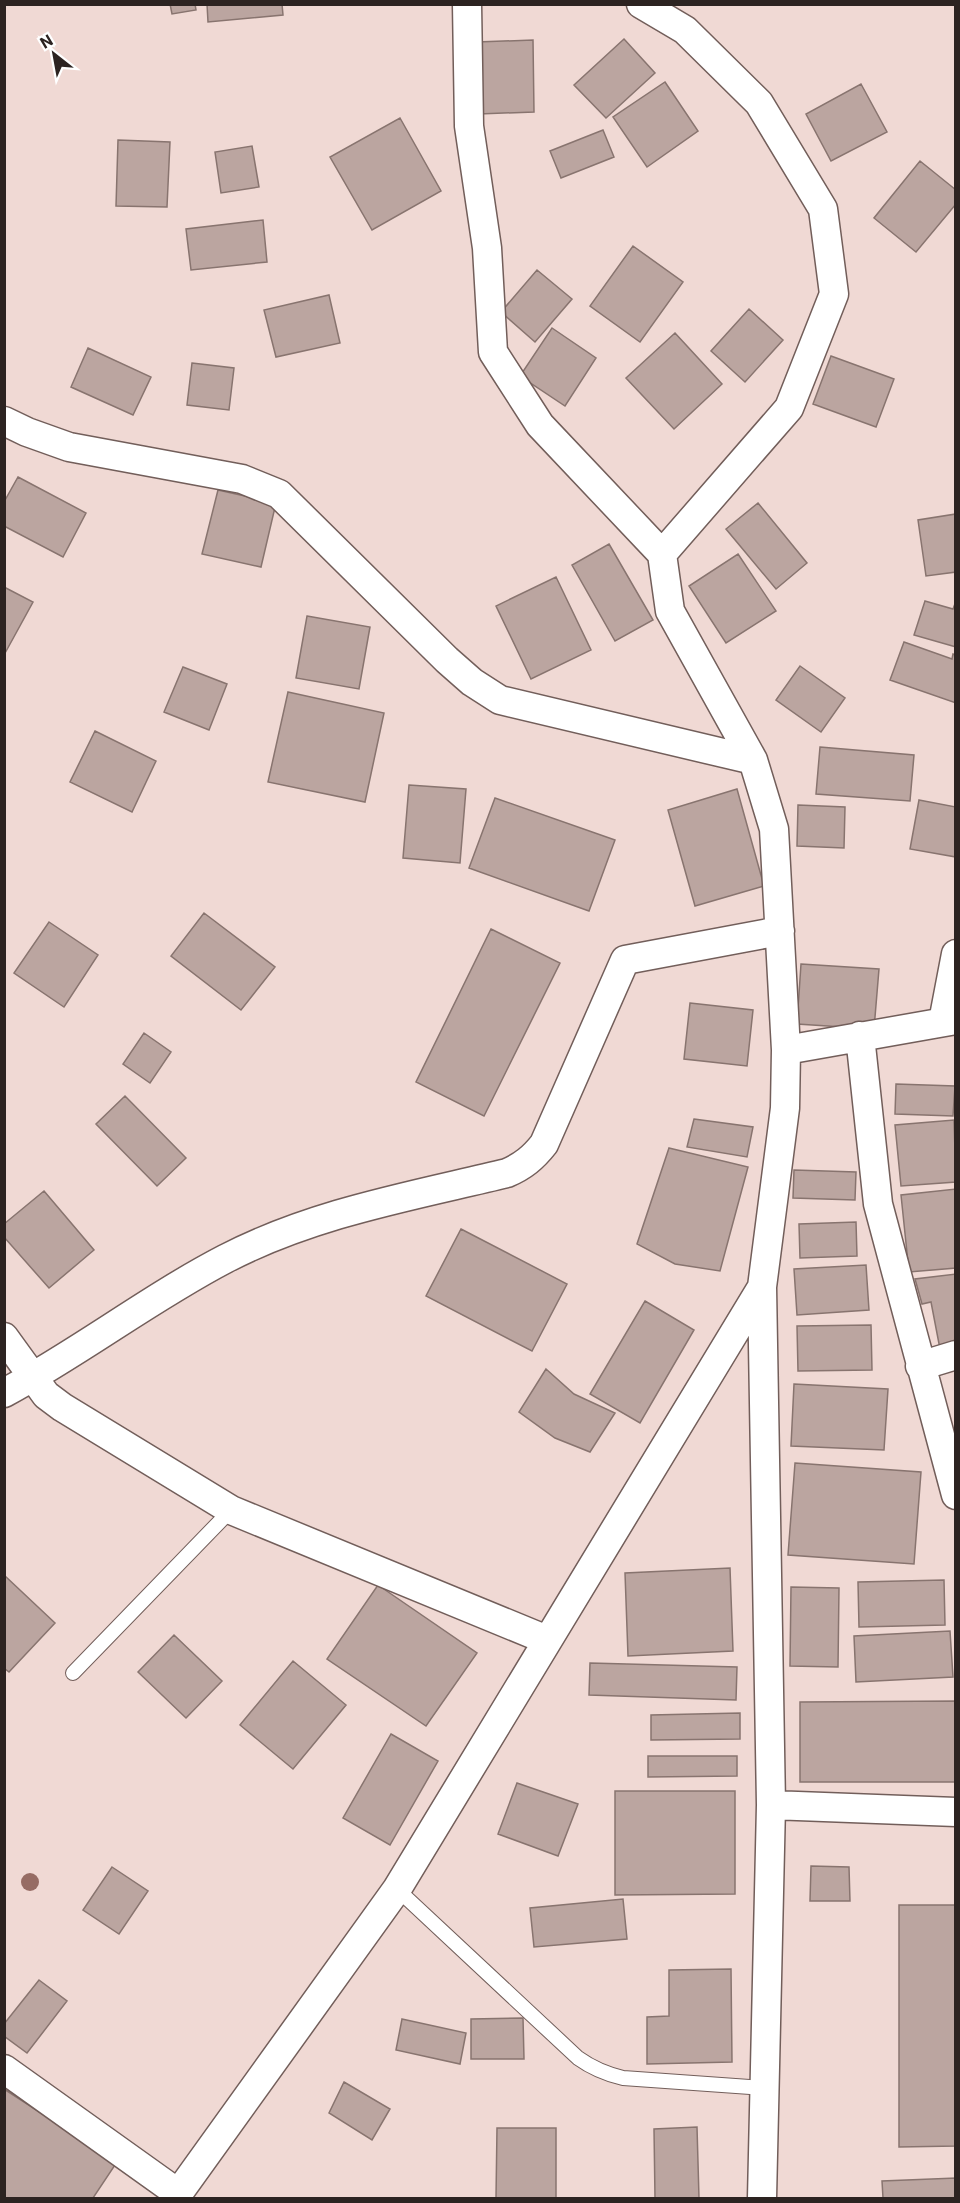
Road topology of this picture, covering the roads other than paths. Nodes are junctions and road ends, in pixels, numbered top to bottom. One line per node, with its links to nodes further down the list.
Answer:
1 (467, 4): 4 (street)
2 (641, 4): 4 (street)
3 (4, 421): 5 (street)
4 (662, 554): 5 (street)
5 (753, 760): 6 (street)
6 (780, 931): 10 (street); 15 (street)
7 (956, 954): 8 (street)
8 (949, 1021): 9 (street)
9 (860, 1036): 10 (street); 14 (street)
10 (786, 1050): 11 (street)
11 (762, 1287): 19 (street); 21 (street)
12 (4, 1337): 15 (street)
13 (956, 1355): 14 (street)
14 (920, 1366): 17 (street)
15 (33, 1378): 16 (street); 18 (street)
16 (4, 1393)
17 (956, 1495)
18 (231, 1510): 19 (street); 20 (lane)
19 (547, 1640): 23 (street)
20 (73, 1673)
21 (771, 1805): 22 (street); 25 (street)
22 (956, 1812)
23 (397, 1889): 25 (lane); 26 (street)
24 (4, 2069): 26 (street)
25 (765, 2088): 27 (street)
26 (177, 2196)
27 (762, 2199)

